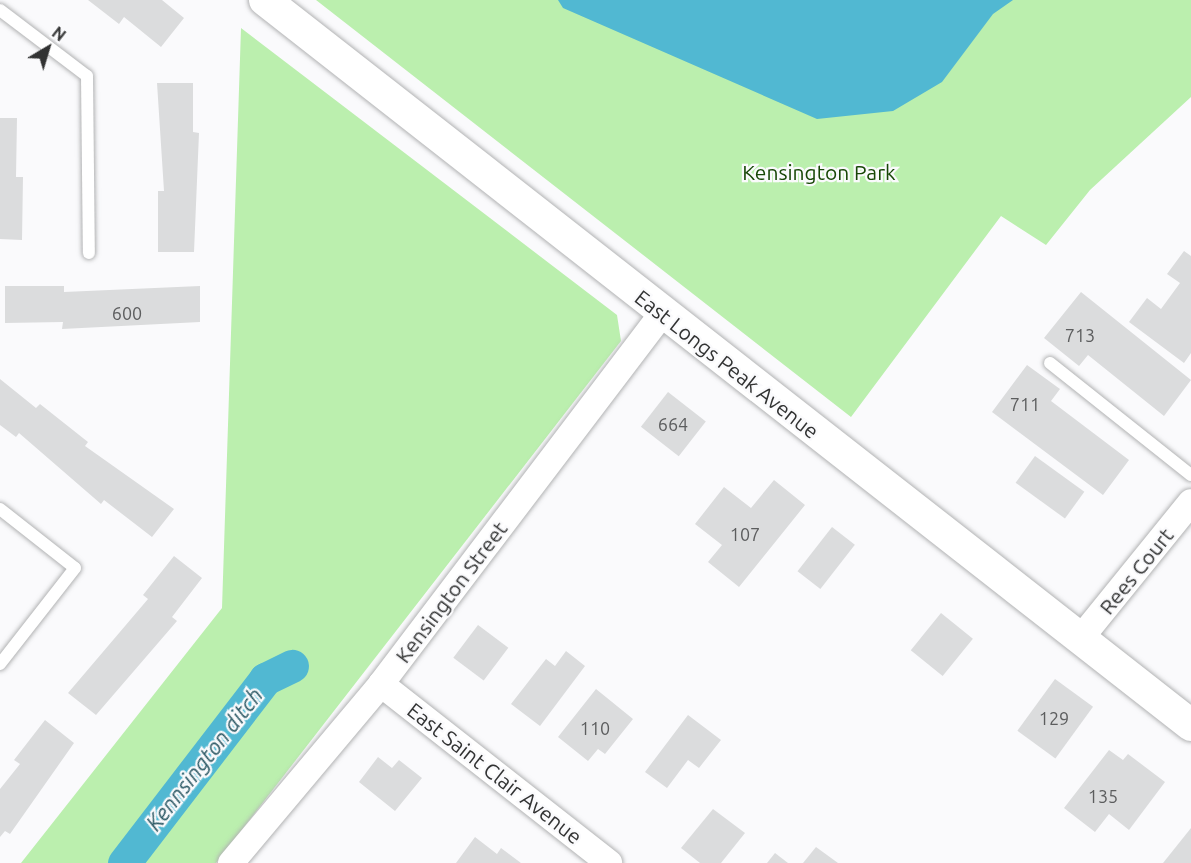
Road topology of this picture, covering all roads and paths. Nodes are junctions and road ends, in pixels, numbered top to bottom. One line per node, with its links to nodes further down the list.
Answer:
1 (265, 0): 4 (street, East Longs Peak Avenue)
2 (0, 10): 3 (lane)
3 (89, 253)
4 (662, 314): 9 (street, East Longs Peak Avenue); 11 (street, Kensington Street)
5 (1050, 363): 6 (lane)
6 (1191, 475)
7 (1191, 502): 9 (street, Rees Court)
8 (0, 509): 10 (lane)
9 (1080, 639): 12 (street, East Longs Peak Avenue)
10 (0, 664)
11 (381, 684): 13 (street, Kensington Street); 14 (street, East Saint Clair Avenue)
12 (1191, 725)
13 (232, 863)
14 (609, 863)

